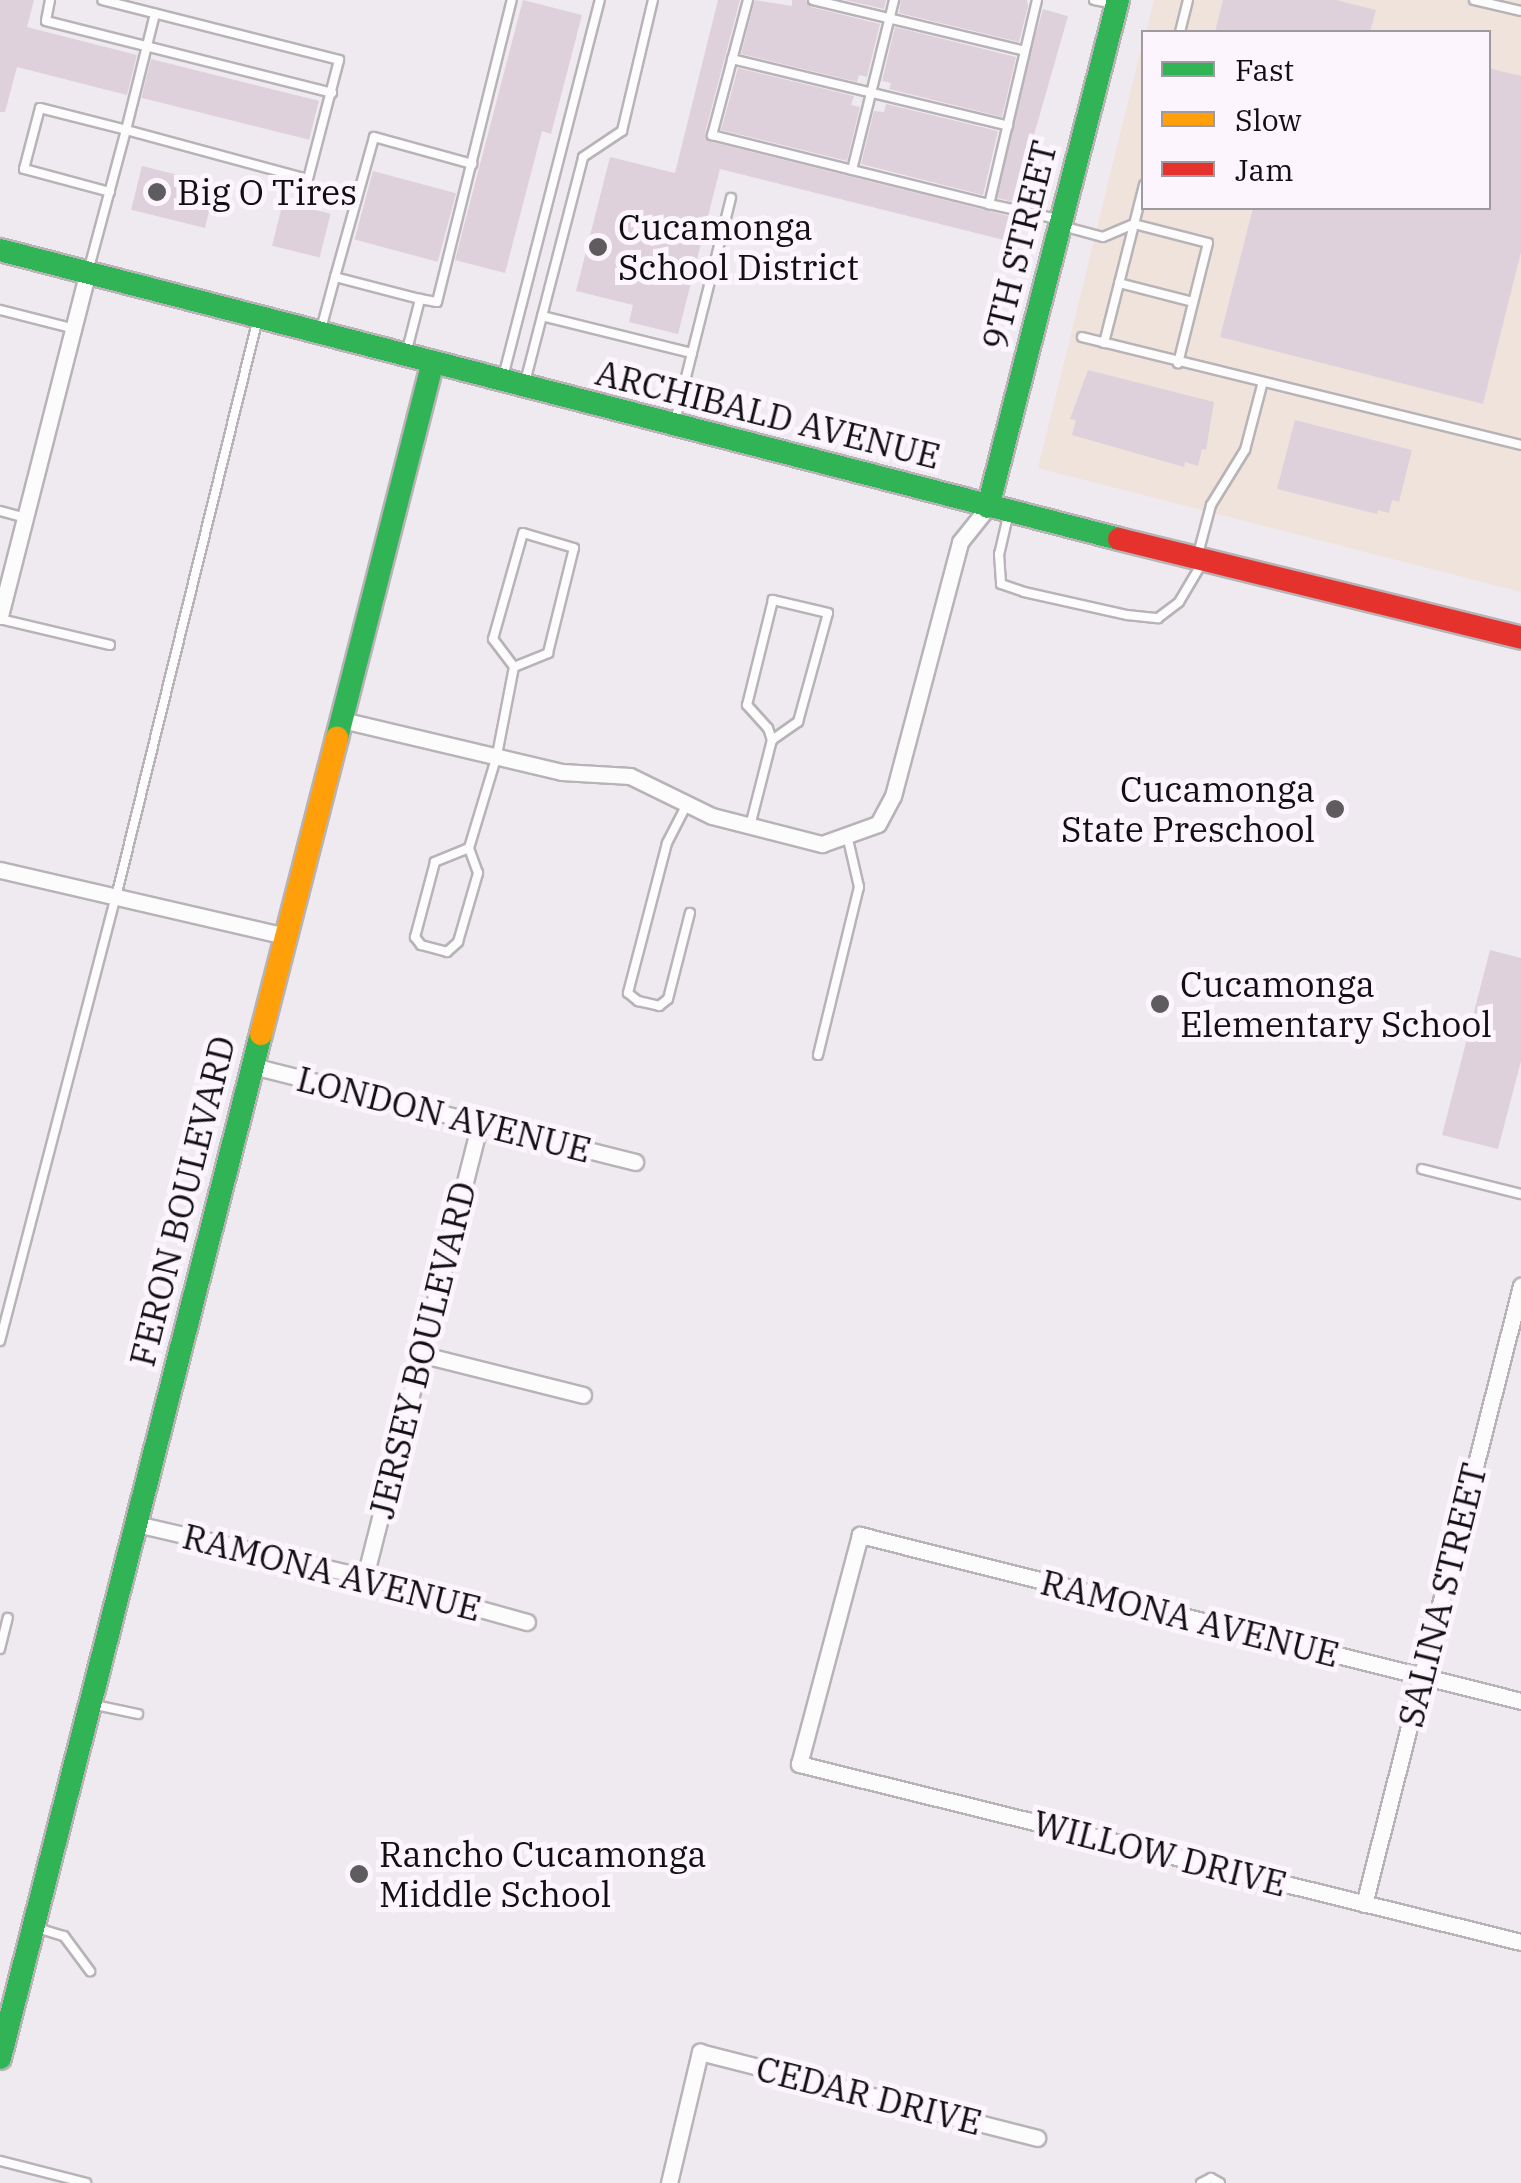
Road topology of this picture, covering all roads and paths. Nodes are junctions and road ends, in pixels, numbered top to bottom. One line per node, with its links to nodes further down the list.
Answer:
1 (50, 0): 17 (lane)
2 (102, 0): 14 (lane)
3 (512, 0): 24 (lane)
4 (600, 0): 49 (lane)
5 (653, 0): 39 (lane)
6 (748, 0): 19 (lane)
7 (813, 0): 15 (lane)
8 (894, 0): 15 (lane)
9 (1037, 0): 18 (lane)
10 (1188, 0): 16 (lane)
11 (1474, 0): 13 (lane)
12 (1110, 2): 30 (street, 9TH STREET)
13 (1516, 7)
14 (156, 14): 17 (lane); 21 (lane)
15 (890, 18): 18 (lane); 20 (lane)
16 (1180, 30)
17 (148, 47): 21 (lane); 23 (lane)
18 (1025, 51): 22 (lane)
19 (732, 59): 20 (lane); 25 (lane)
20 (871, 92): 22 (lane); 25 (lane)
21 (332, 94): 23 (lane)
22 (1008, 126): 29 (lane)
23 (126, 130): 26 (lane); 26 (lane)
24 (472, 164): 34 (lane); 36 (lane)
25 (852, 170): 29 (lane)
26 (110, 192): 33 (lane)
27 (1141, 197): 31 (lane)
28 (731, 198): 45 (lane)
29 (989, 204): 30 (lane)
30 (1061, 223): 31 (lane); 53 (street, 9TH STREET)
31 (1134, 224): 35 (lane); 37 (lane)
32 (0, 250): 33 (street, ARCHIBALD AVENUE)
33 (88, 272): 40 (street, ARCHIBALD AVENUE); 41 (street)
34 (335, 277): 36 (lane); 42 (lane)
35 (1119, 283): 37 (lane); 44 (lane)
36 (420, 299): 46 (lane)
37 (1193, 302): 48 (lane)
38 (0, 310): 41 (lane)
39 (542, 316): 45 (lane); 49 (lane)
40 (258, 317): 42 (street, ARCHIBALD AVENUE); 69 (lane)
41 (75, 328): 55 (street)
42 (320, 333): 46 (street, ARCHIBALD AVENUE)
43 (1082, 337): 44 (lane)
44 (1104, 343): 48 (lane)
45 (692, 353): 51 (lane)
46 (406, 355): 47 (street, ARCHIBALD AVENUE)
47 (433, 362): 49 (street, ARCHIBALD AVENUE); 61 (street, FERON BOULEVARD)
48 (1178, 362): 50 (lane)
49 (513, 384): 51 (street, ARCHIBALD AVENUE)
50 (1262, 385): 52 (lane); 56 (lane)
51 (674, 425): 53 (street, ARCHIBALD AVENUE)
52 (1521, 446)
53 (998, 509): 56 (street, ARCHIBALD AVENUE); 56 (lane); 66 (street)
54 (0, 511): 55 (lane)
55 (26, 518): 57 (street)
56 (1200, 559): 58 (street, ARCHIBALD AVENUE)
57 (1, 611): 59 (lane)
58 (1521, 638)
59 (110, 645)
60 (514, 667): 60 (lane); 63 (lane)
61 (342, 720): 63 (street); 71 (street, FERON BOULEVARD)
62 (772, 740): 62 (lane); 65 (lane)
63 (497, 755): 64 (street); 67 (lane)
64 (686, 806): 65 (street); 70 (lane)
65 (750, 826): 66 (street)
66 (847, 835): 72 (lane)
67 (469, 848): 67 (lane)
68 (0, 870): 69 (street)
69 (116, 897): 71 (street); 79 (lane)
70 (690, 913)
71 (286, 936): 73 (street, FERON BOULEVARD)
72 (818, 1055)
73 (253, 1066): 74 (street, LONDON AVENUE); 82 (street, FERON BOULEVARD)
74 (480, 1123): 75 (street, LONDON AVENUE); 80 (street, JERSEY BOULEVARD)
75 (635, 1162)
76 (1422, 1169): 77 (lane)
77 (1521, 1194)
78 (1521, 1286): 87 (street, SALINA STREET)
79 (0, 1341)
80 (420, 1354): 81 (street); 83 (street, JERSEY BOULEVARD)
81 (583, 1395)
82 (136, 1524): 83 (street, RAMONA AVENUE); 89 (street, FERON BOULEVARD)
83 (365, 1576): 85 (street, RAMONA AVENUE)
84 (8, 1618): 86 (lane)
85 (527, 1622)
86 (0, 1649)
87 (1421, 1676): 88 (street, RAMONA AVENUE); 91 (street, RAMONA AVENUE); 92 (street, SALINA STREET)
88 (1521, 1701)
89 (90, 1704): 90 (lane); 93 (street, FERON BOULEVARD)
90 (138, 1714)
91 (799, 1764): 92 (street, WILLOW DRIVE)
92 (1364, 1904): 94 (street, WILLOW DRIVE)
93 (34, 1926): 95 (lane); 96 (street, FERON BOULEVARD)
94 (1521, 1942)
95 (90, 1972)
96 (0, 2058)
97 (1037, 2138): 100 (street, CEDAR DRIVE)
98 (0, 2161): 99 (lane)
99 (86, 2183)
100 (668, 2183)
101 (1201, 2183): 102 (lane)
102 (1220, 2183)

